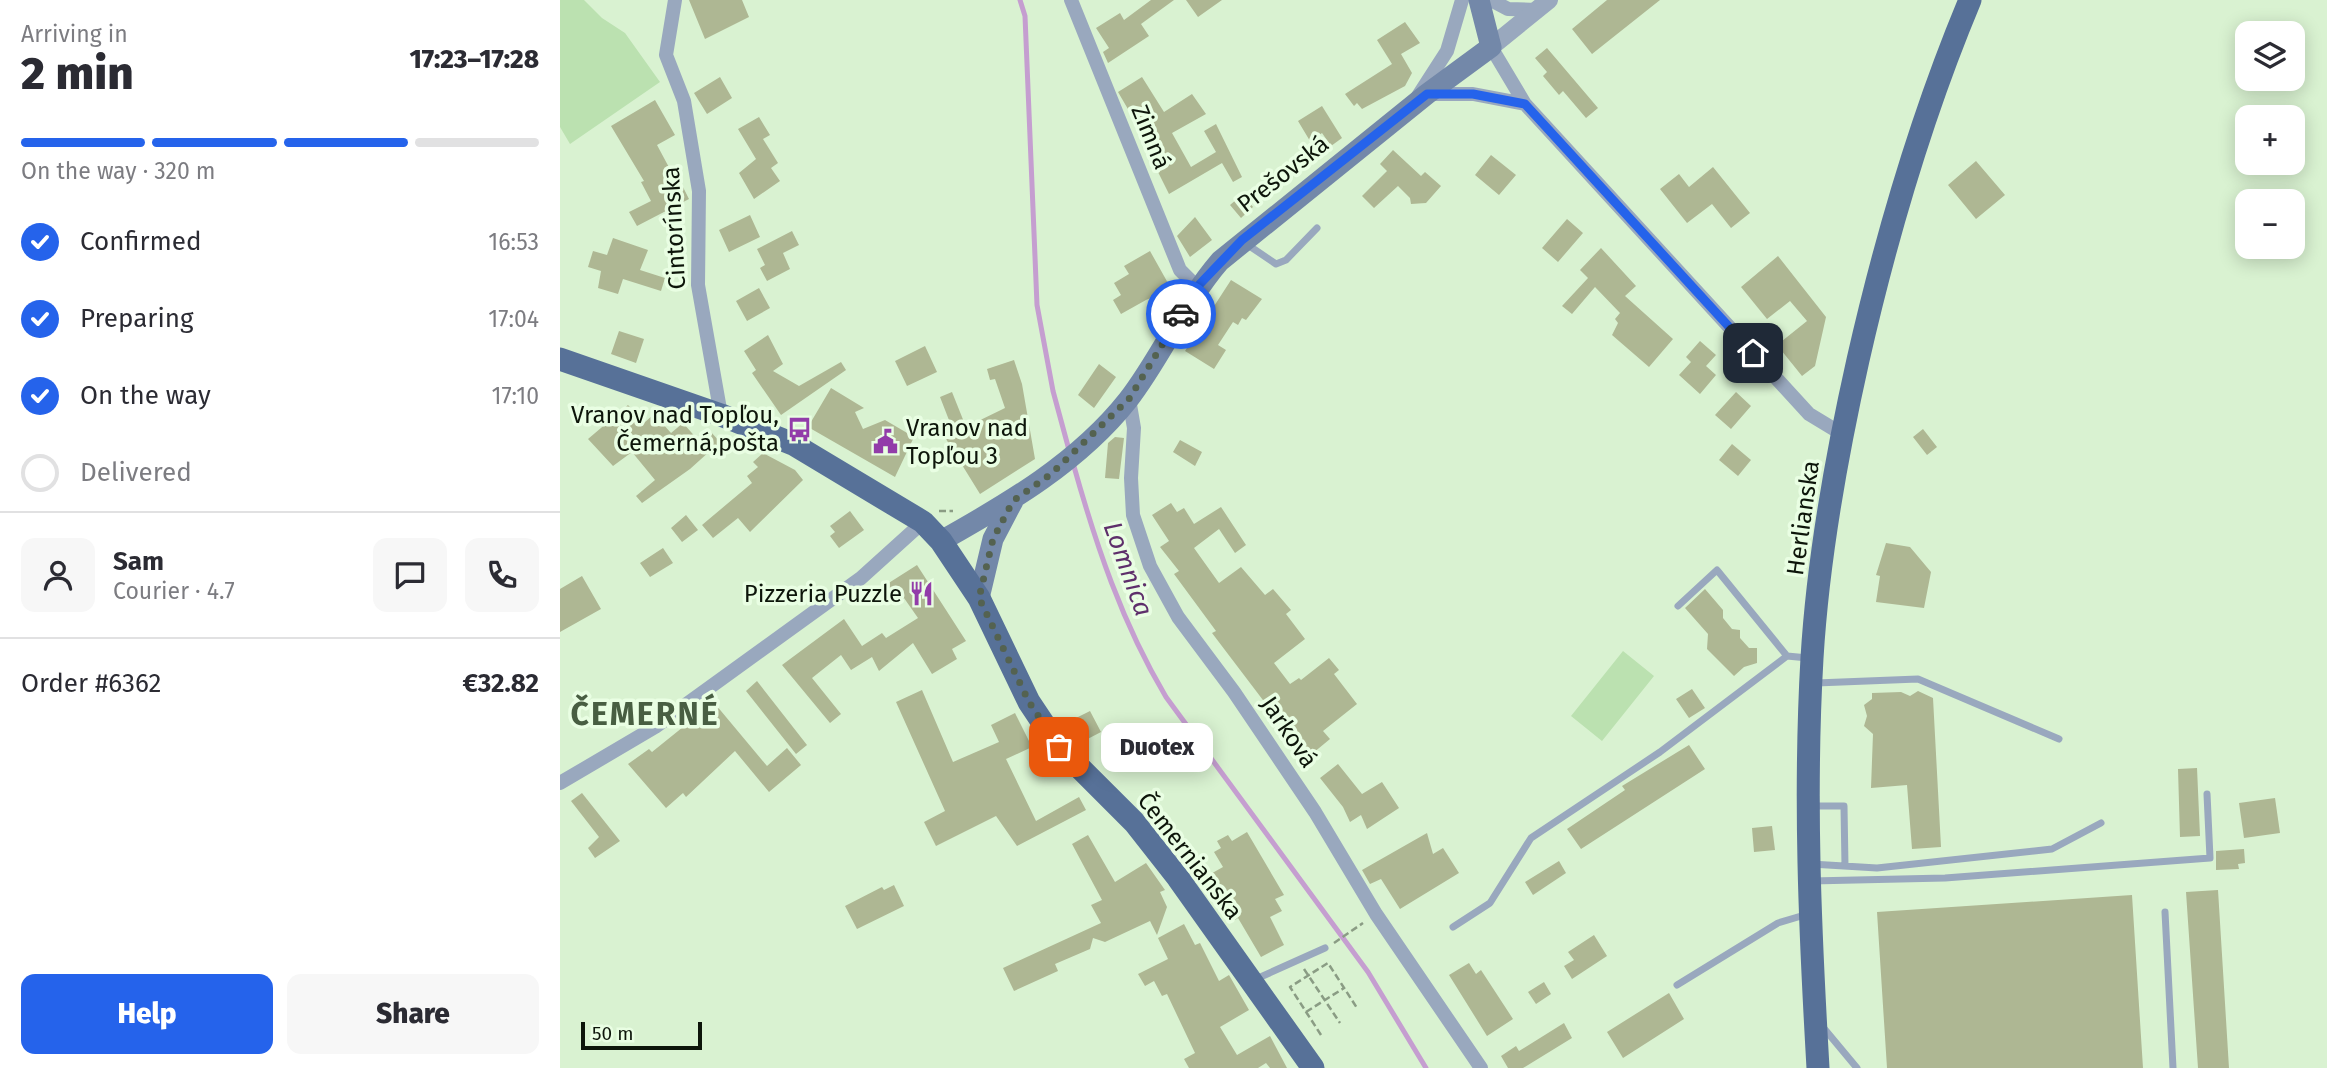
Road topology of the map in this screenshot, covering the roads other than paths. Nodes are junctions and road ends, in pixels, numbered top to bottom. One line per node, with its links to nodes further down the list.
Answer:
1 (675, 0): 16 (street, Cintorínska)
2 (1070, 0): 13 (street, Zimná)
3 (1462, 0): 9 (street)
4 (1479, 0): 8 (main road, Herlianska)
5 (1491, 0): 7 (street)
6 (1970, 0): 17 (main road)
7 (1543, 5): 8 (street, Prešovská)
8 (1491, 47): 9 (main road, Prešovská); 10 (street, Herlianska)
9 (1420, 99): 10 (street); 12 (main road, Prešovská)
10 (1525, 104): 17 (street, Herlianska)
11 (1317, 228): 12 (lane)
12 (1242, 240): 13 (main road, Prešovská)
13 (1197, 287): 15 (main road, Prešovská)
14 (560, 359): 16 (main road, Čemernianska)
15 (1129, 399): 18 (main road, Prešovská); 41 (street, Jarková)
16 (721, 415): 19 (main road, Čemernianska)
17 (1842, 435): 24 (main road, Herlianska)
18 (1013, 501): 20 (main road, Prešovská); 21 (main road)
19 (926, 515): 20 (main road, Čemernianska); 27 (street)
20 (941, 541): 21 (main road, Čemernianska)
21 (979, 598): 37 (main road, Čemernianska)
22 (1678, 606): 23 (lane)
23 (1787, 656): 24 (lane); 35 (lane)
24 (1812, 658): 25 (main road, Herlianska)
25 (1812, 683): 26 (lane); 29 (main road, Herlianska)
26 (2059, 739)
27 (560, 783)
28 (2207, 794): 32 (lane)
29 (1809, 806): 31 (lane); 32 (main road, Herlianska)
30 (2101, 823): 31 (lane)
31 (1845, 866): 32 (lane)
32 (1807, 873): 34 (main road, Herlianska)
33 (2165, 912): 44 (lane)
34 (1809, 914): 38 (lane); 39 (main road, Herlianska)
35 (1453, 927)
36 (1325, 948): 37 (lane)
37 (1252, 981): 40 (main road, Čemernianska)
38 (1676, 985)
39 (1815, 1018): 42 (main road, Herlianska); 43 (lane)
40 (1313, 1068)
41 (1481, 1068)
42 (1818, 1068)
43 (1857, 1068)
44 (2173, 1068)

